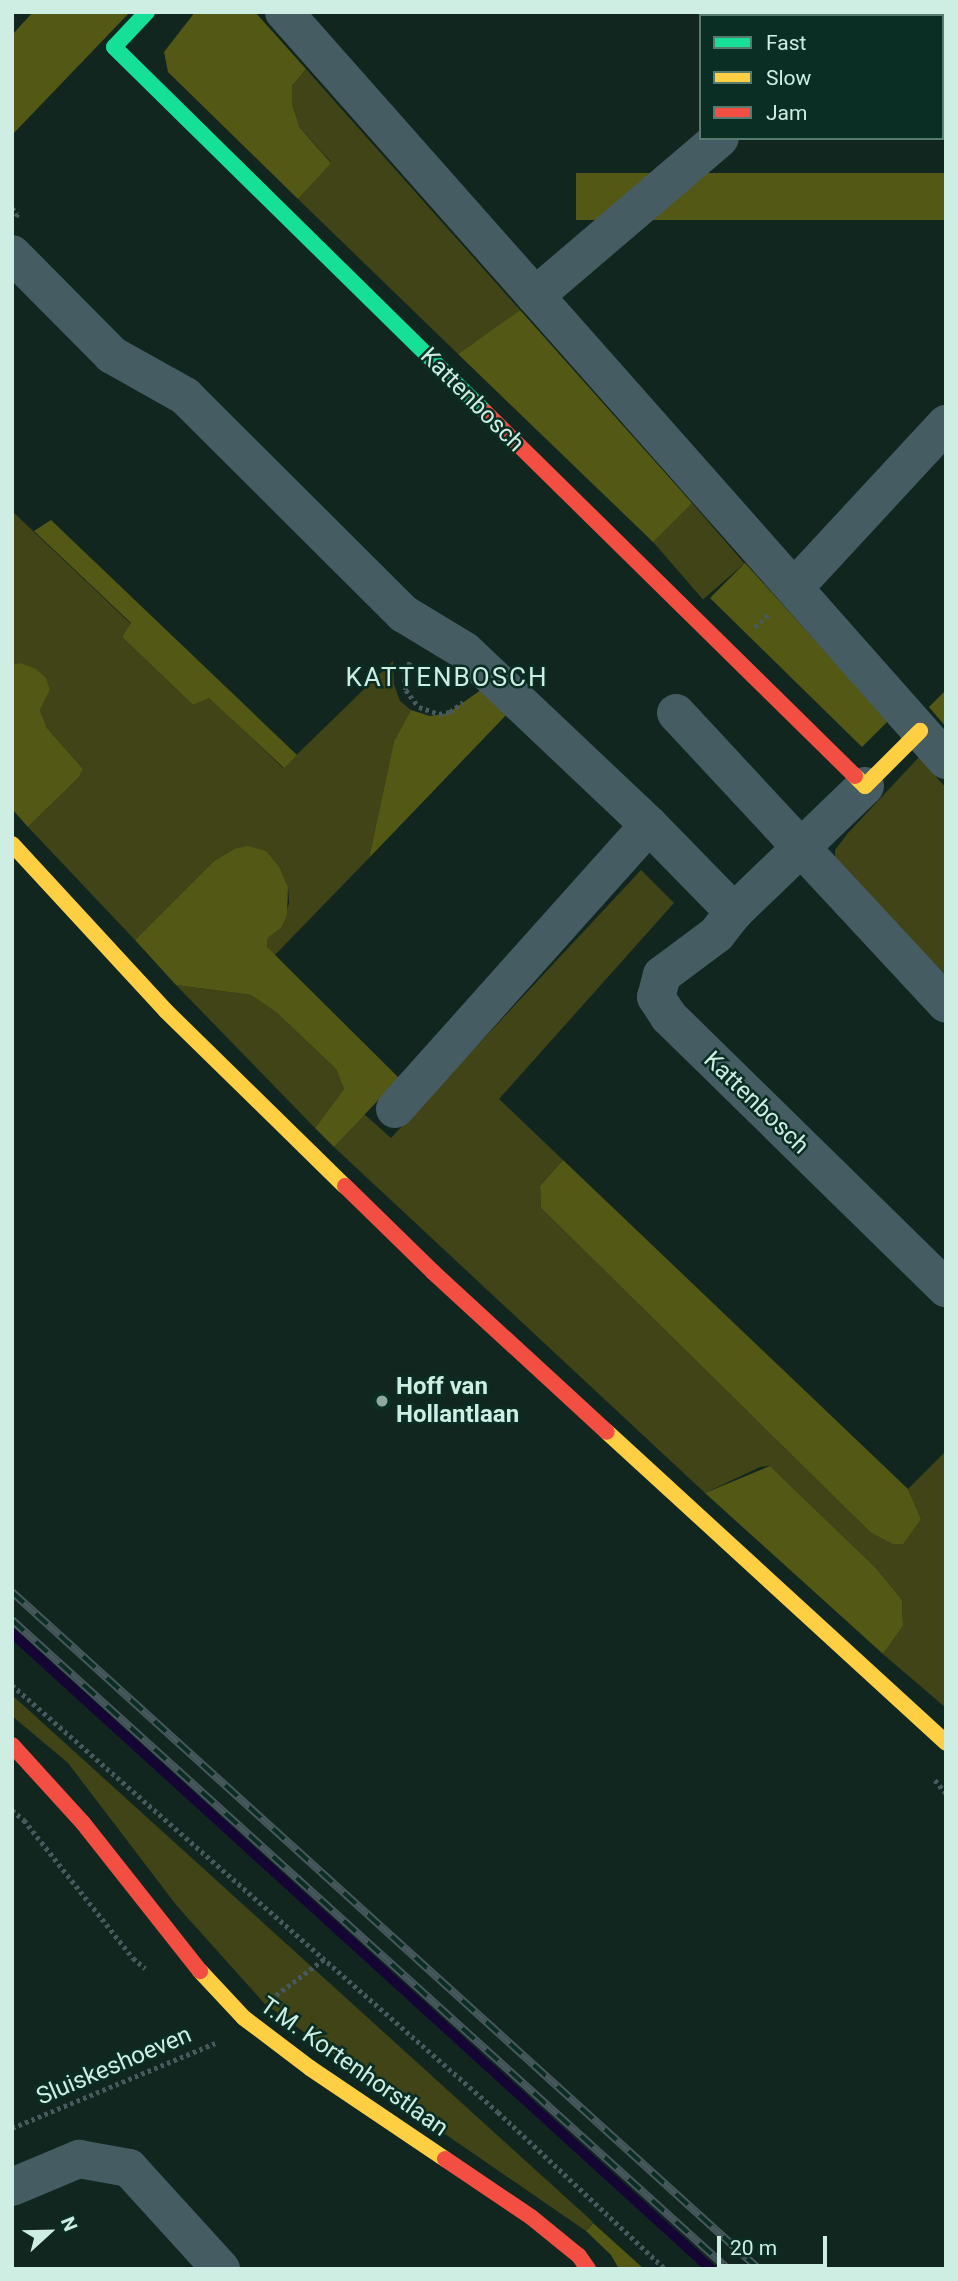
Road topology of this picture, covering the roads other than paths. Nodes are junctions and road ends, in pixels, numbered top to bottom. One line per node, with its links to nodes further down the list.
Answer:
1 (147, 12): 11 (street, Kattenbosch)
2 (284, 12): 5 (street)
3 (718, 140): 5 (street)
4 (12, 254): 12 (street)
5 (535, 296): 7 (street)
6 (946, 424): 7 (street)
7 (794, 588): 9 (street)
8 (677, 713): 14 (street)
9 (920, 731): 10 (street); 11 (street, Kattenbosch)
10 (946, 760)
11 (865, 786): 14 (street, Kattenbosch)
12 (649, 825): 15 (street); 17 (street)
13 (12, 844): 19 (street)
14 (803, 848): 15 (street, Kattenbosch); 16 (street)
15 (734, 912): 18 (street, Kattenbosch)
16 (946, 1004)
17 (395, 1109)
18 (946, 1288)
19 (946, 1743)
20 (12, 1745): 22 (street, T.M. Kortenhorstlaan)
21 (12, 2187): 23 (street)
22 (579, 2264)
23 (221, 2269)

